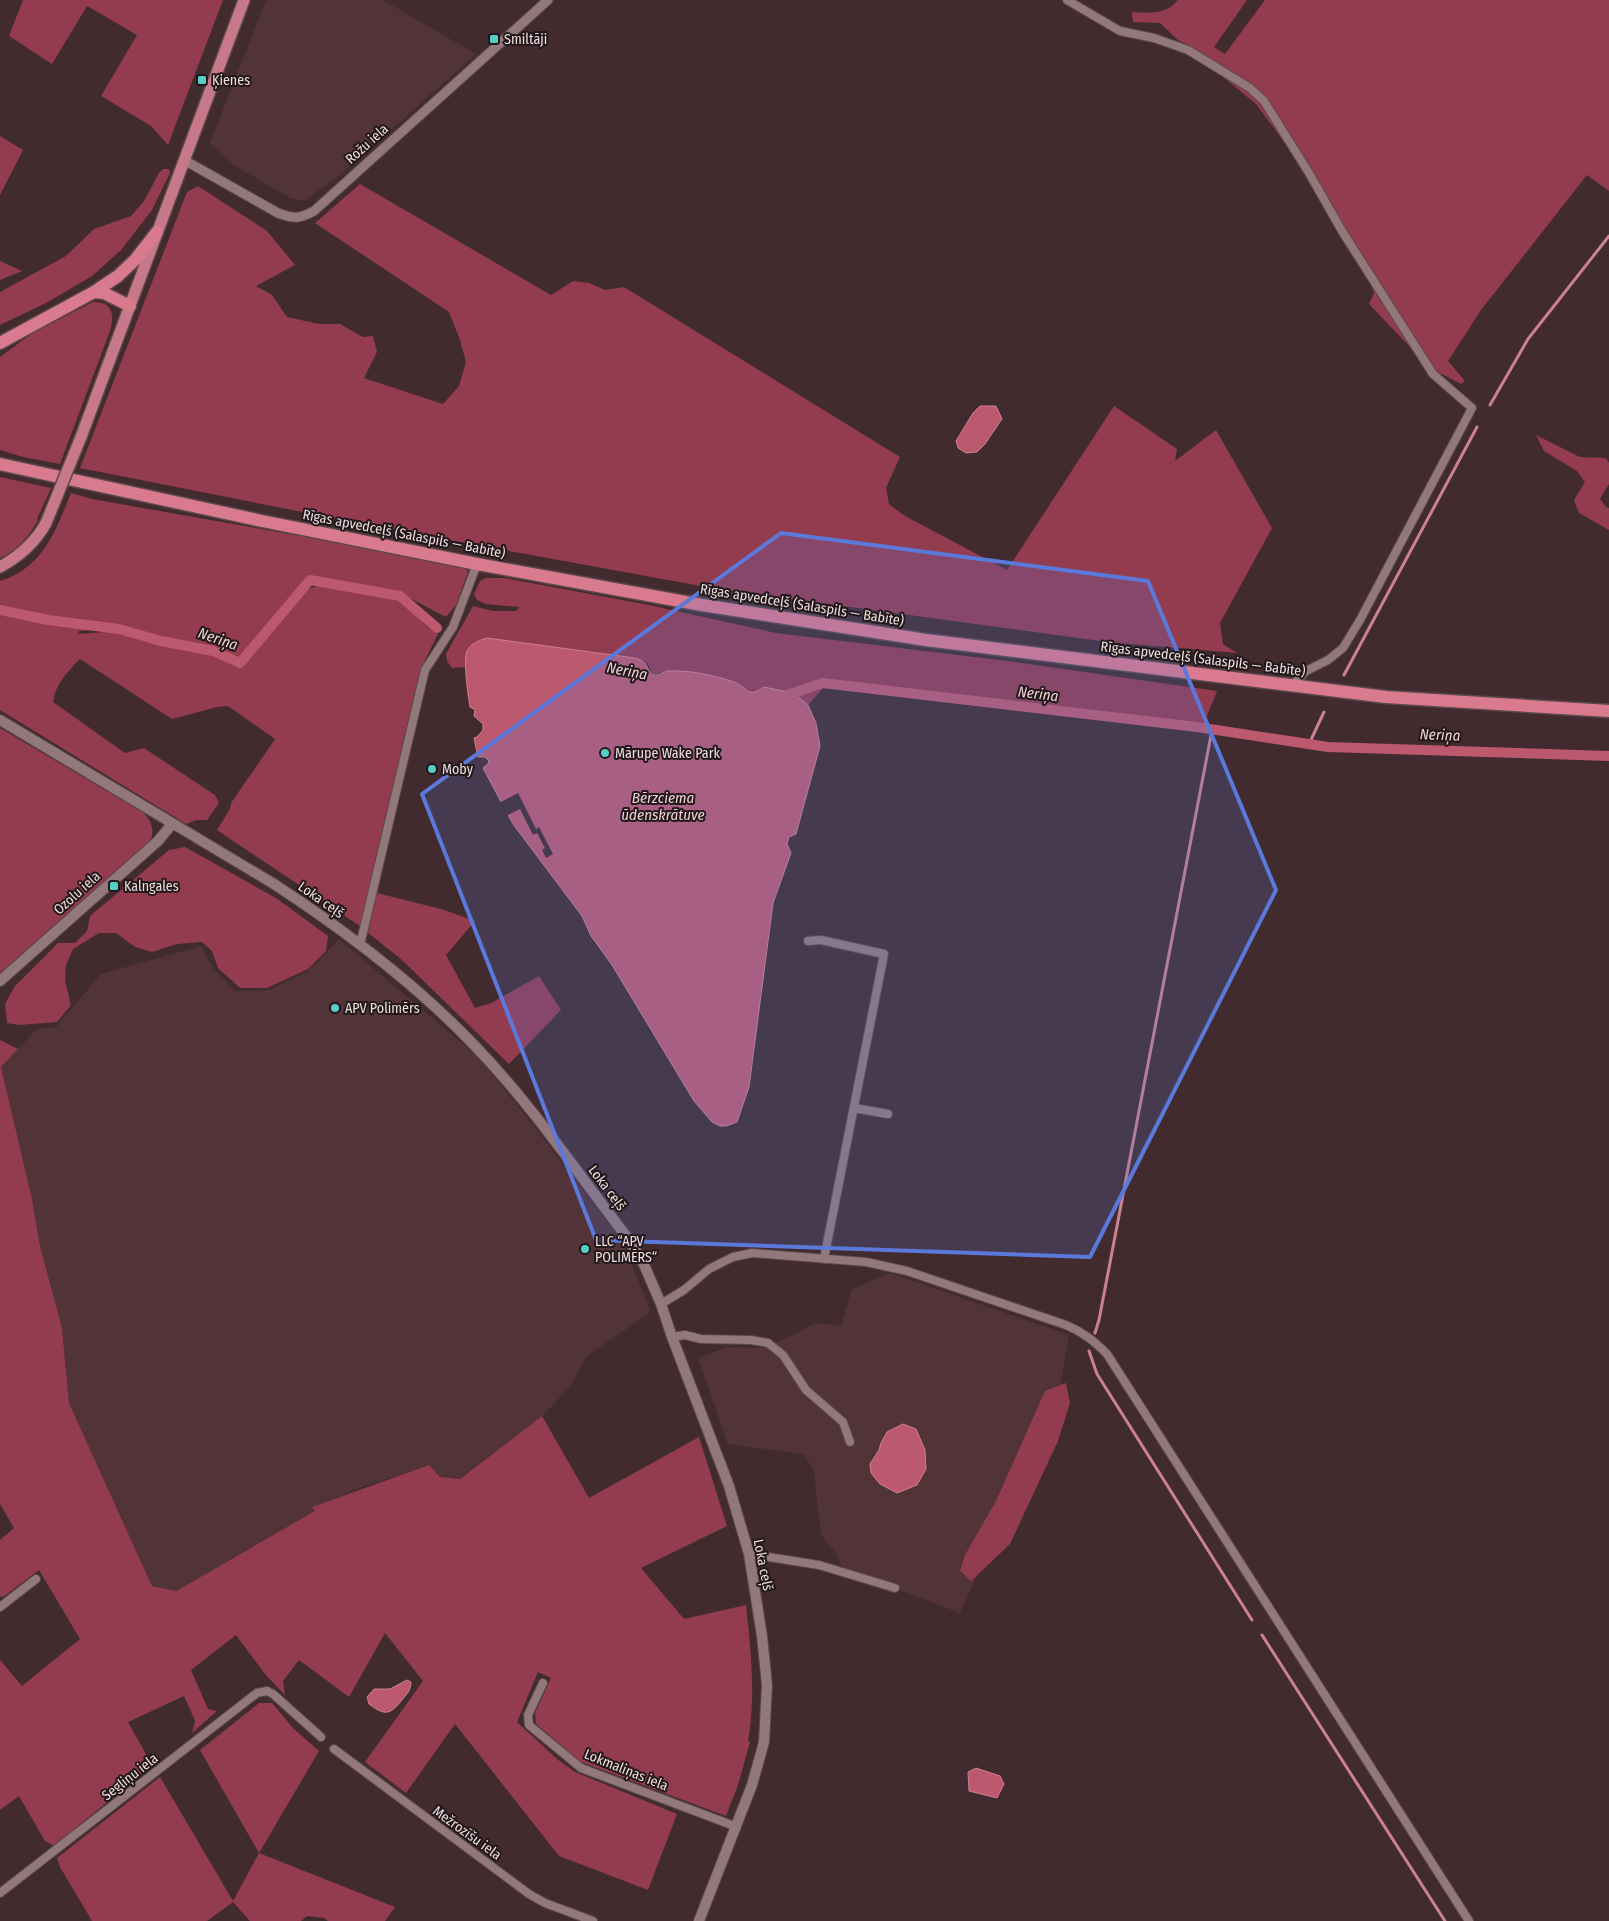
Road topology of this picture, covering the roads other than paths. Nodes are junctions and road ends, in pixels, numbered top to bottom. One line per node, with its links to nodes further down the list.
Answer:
1 (244, 0): 4 (main road)
2 (548, 0): 4 (street, Rožu iela)
3 (1067, 0): 13 (street)
4 (184, 160): 5 (main road)
5 (157, 232): 6 (highway); 7 (main road)
6 (94, 292): 7 (highway); 8 (highway)
7 (130, 306): 12 (main road, bridge)
8 (3, 343)
9 (0, 459): 10 (highway)
10 (6, 465): 11 (highway, Rīgas apvedceļš (Salaspils — Babīte))
11 (476, 564): 13 (highway, Rīgas apvedceļš (Salaspils — Babīte)); 18 (street)
12 (0, 567)
13 (1292, 686): 14 (highway, Rīgas apvedceļš (Salaspils — Babīte))
14 (1609, 711)
15 (0, 720): 16 (main road, Loka ceļš)
16 (172, 824): 18 (main road, Loka ceļš); 21 (main road, Ozolu iela)
17 (808, 942): 19 (street)
18 (360, 945): 25 (main road, Loka ceļš)
19 (884, 954): 20 (street); 22 (street)
20 (893, 956)
21 (0, 981)
22 (854, 1108): 23 (street); 24 (street)
23 (888, 1114)
24 (824, 1259): 25 (street); 39 (street)
25 (661, 1304): 26 (main road, Loka ceļš)
26 (672, 1337): 27 (street); 28 (main road, Loka ceļš)
27 (850, 1442)
28 (748, 1554): 30 (street); 35 (main road, Loka ceļš)
29 (36, 1579): 31 (street)
30 (895, 1588)
31 (0, 1607)
32 (543, 1683): 35 (street, Lokmaliņas iela)
33 (321, 1737): 36 (street, Segliņu iela)
34 (334, 1748): 37 (street, Mežrozīšu iela)
35 (737, 1827): 38 (main road, Loka ceļš)
36 (0, 1893)
37 (594, 1921)
38 (699, 1921)
39 (1469, 1921)

